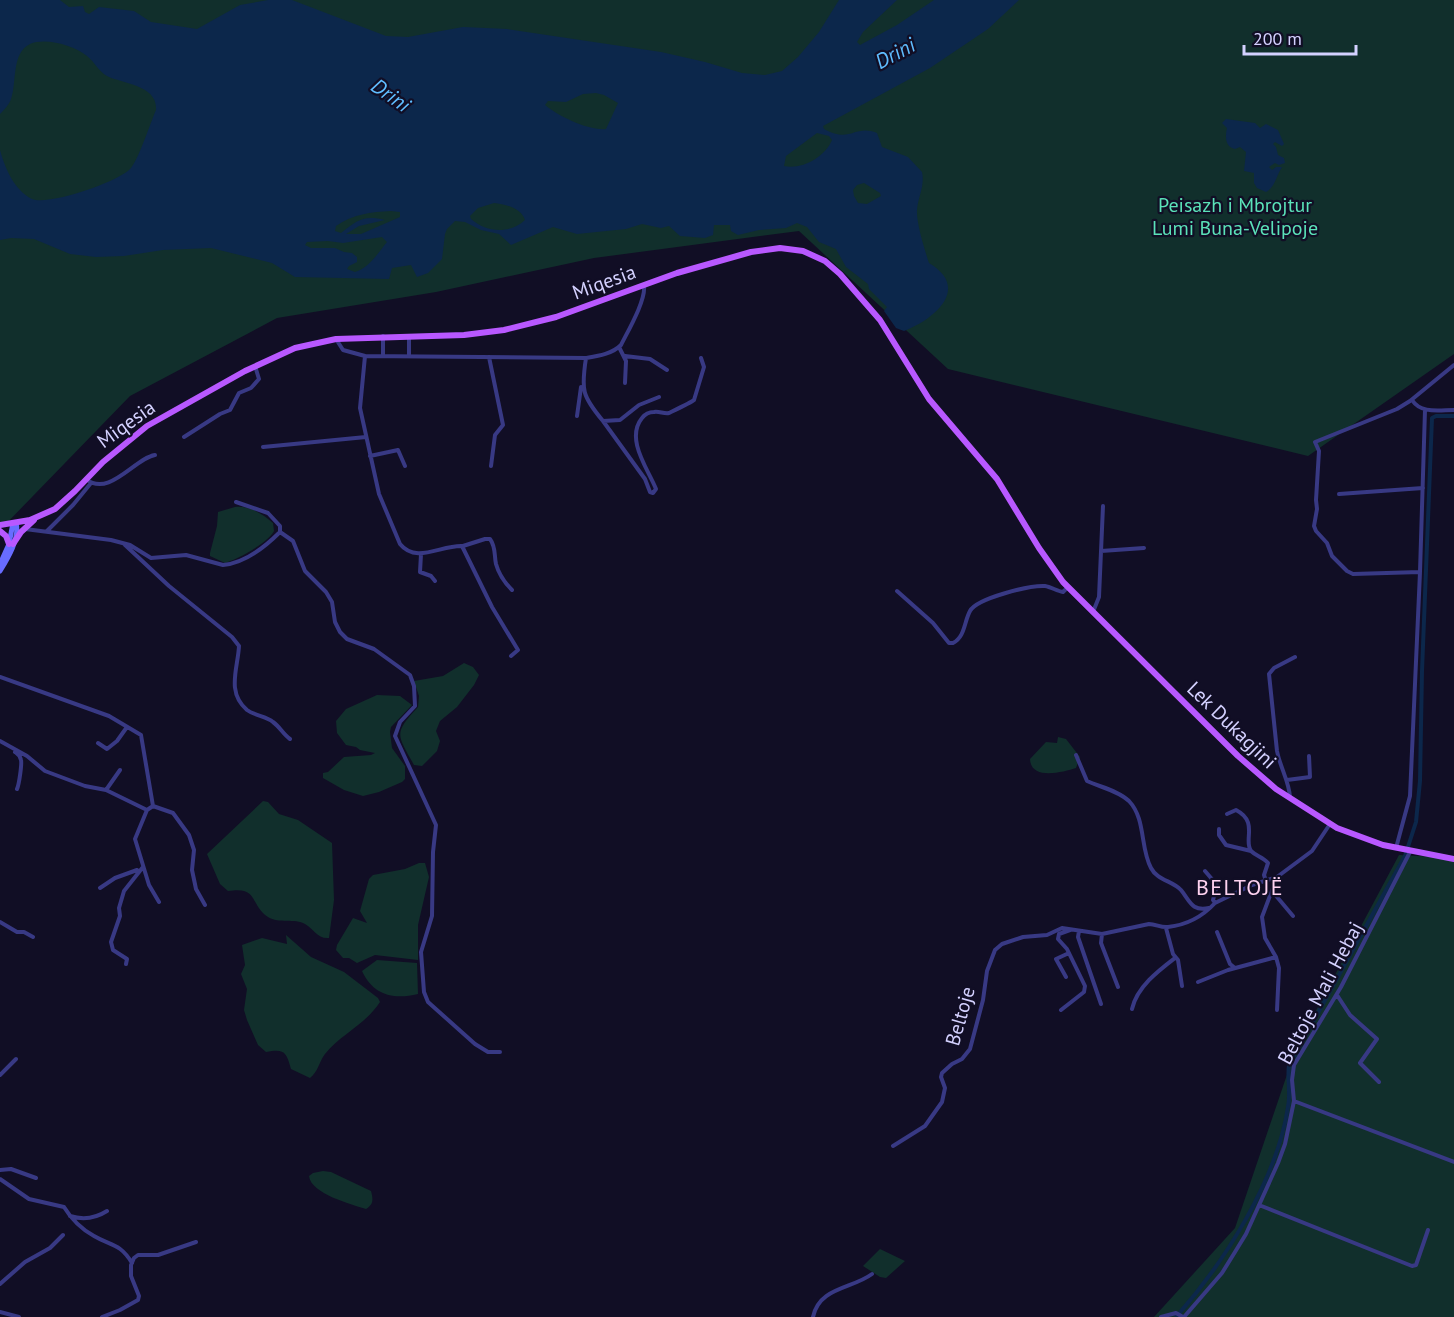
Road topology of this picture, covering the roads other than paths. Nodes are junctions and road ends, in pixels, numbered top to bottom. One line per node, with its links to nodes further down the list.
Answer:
1 (644, 285): 3 (main road, Miqesia); 5 (street); 46 (main road, Miqesia)
2 (384, 336): 3 (main road, Miqesia); 4 (main road, Miqesia); 7 (street)
3 (409, 336): 8 (street)
4 (336, 339): 6 (street); 14 (main road, Miqesia)
5 (619, 347): 9 (street); 11 (street)
6 (364, 356): 7 (street); 25 (street)
7 (383, 356): 8 (street)
8 (409, 356): 10 (street)
9 (625, 356): 15 (street); 17 (street)
10 (489, 357): 11 (street); 30 (street)
11 (586, 358): 16 (street)
12 (701, 358): 23 (street)
13 (1454, 365): 19 (street)
14 (255, 366): 24 (street); 31 (main road, Miqesia)
15 (667, 370)
16 (582, 382): 22 (street); 23 (street)
17 (625, 382)
18 (658, 397): 23 (street)
19 (1412, 400): 20 (street); 52 (street)
20 (1425, 410): 21 (street); 32 (street)
21 (1454, 410)
22 (577, 416)
23 (603, 421)
24 (184, 437)
25 (366, 437): 26 (street); 28 (street)
26 (263, 447)
27 (155, 455): 31 (street)
28 (370, 456): 29 (street); 49 (street)
29 (405, 466)
30 (491, 466)
31 (88, 481): 36 (main road, Miqesia); 41 (street)
32 (1423, 488): 33 (street); 52 (street)
33 (1339, 494)
34 (236, 502): 42 (street)
35 (1103, 506): 48 (street)
36 (38, 517): 37 (main road); 39 (main road)
37 (15, 523): 38 (main road); 44 (main road)
38 (0, 525)
39 (24, 529): 41 (street); 44 (main road)
40 (0, 531): 44 (main road)
41 (46, 531): 43 (street)
42 (280, 532): 43 (street); 113 (street)
43 (123, 543): 62 (street)
44 (11, 544): 50 (main road); 51 (main road)
45 (462, 546): 49 (street); 55 (street); 58 (street)
46 (1039, 548): 54 (main road, Lek Dukagjini)
47 (1144, 548): 48 (street)
48 (1101, 551): 57 (street)
49 (422, 554): 53 (street)
50 (0, 564)
51 (0, 571)
52 (1420, 572): 78 (street)
53 (435, 581)
54 (1068, 587): 56 (street); 57 (main road, Lek Dukagjini)
55 (512, 590)
56 (897, 591)
57 (1093, 613): 72 (main road, Lek Dukagjini)
58 (511, 656)
59 (1295, 657): 69 (street)
60 (0, 677): 61 (street)
61 (128, 726): 64 (street); 73 (street)
62 (290, 740)
63 (0, 741): 65 (street)
64 (98, 743)
65 (10, 747): 70 (street); 71 (street)
66 (1076, 755): 89 (street)
67 (1309, 756): 69 (street)
68 (120, 770): 71 (street)
69 (1287, 780): 72 (street)
70 (17, 789)
71 (106, 790): 74 (street)
72 (1290, 799): 76 (main road, Lek Dukagjini)
73 (153, 806): 74 (street); 90 (street)
74 (147, 810): 82 (street)
75 (1227, 814): 79 (street)
76 (1330, 824): 78 (main road, Lek Dukagjini); 84 (street)
77 (1219, 830): 79 (street)
78 (1398, 849): 80 (main road, Lek Dukagjini)
79 (1252, 851): 85 (street)
80 (1410, 852): 81 (main road, Lek Dukagjini); 108 (street, Beltoje Mali Hebaj)
81 (1454, 859)
82 (141, 868): 86 (street); 88 (street); 102 (street)
83 (1205, 872): 89 (street)
84 (1277, 877): 85 (street, Beltoje); 87 (street)
85 (1266, 881): 89 (street, Beltoje)
86 (100, 888)
87 (1272, 891): 91 (street); 100 (street)
88 (159, 902)
89 (1214, 904): 93 (street, Beltoje)
90 (205, 906)
91 (1293, 916)
92 (0, 922): 98 (street)
93 (1166, 927): 97 (street, Beltoje); 101 (street)
94 (1070, 930): 95 (street, Beltoje); 99 (street); 118 (street, Beltoje)
95 (1079, 931): 97 (street, Beltoje); 109 (street)
96 (1217, 932): 103 (street)
97 (1102, 934): 107 (street)
98 (33, 937)
99 (1069, 953): 104 (street); 111 (street)
100 (1276, 957): 103 (street); 112 (street)
101 (1175, 958): 106 (street); 110 (street)
102 (126, 964)
103 (1236, 969): 105 (street)
104 (1066, 977)
105 (1198, 982)
106 (1182, 986)
107 (1118, 987)
108 (1337, 995): 116 (street); 117 (street, Beltoje Mali Hebaj)
109 (1101, 1004)
110 (1132, 1009)
111 (1061, 1010)
112 (1277, 1010)
113 (500, 1052)
114 (16, 1059): 115 (street)
115 (0, 1075)
116 (1379, 1082)
117 (1294, 1101): 119 (street); 123 (street, Beltoje Mali Hebaj)
118 (894, 1146)
119 (1454, 1162)
120 (0, 1170): 121 (street)
121 (36, 1178)
122 (0, 1179): 125 (street)
123 (1259, 1205): 126 (street); 137 (street, Beltoje Mali Hebaj)
124 (107, 1211): 125 (street)
125 (69, 1216): 129 (street)
126 (1428, 1230)
127 (63, 1235): 131 (street)
128 (196, 1242): 129 (street)
129 (132, 1263): 134 (street)
130 (872, 1274): 135 (street)
131 (0, 1284)
132 (0, 1312): 133 (street)
133 (19, 1317)
134 (102, 1317)
135 (813, 1317)
136 (1161, 1317): 137 (street)
137 (1182, 1317)

